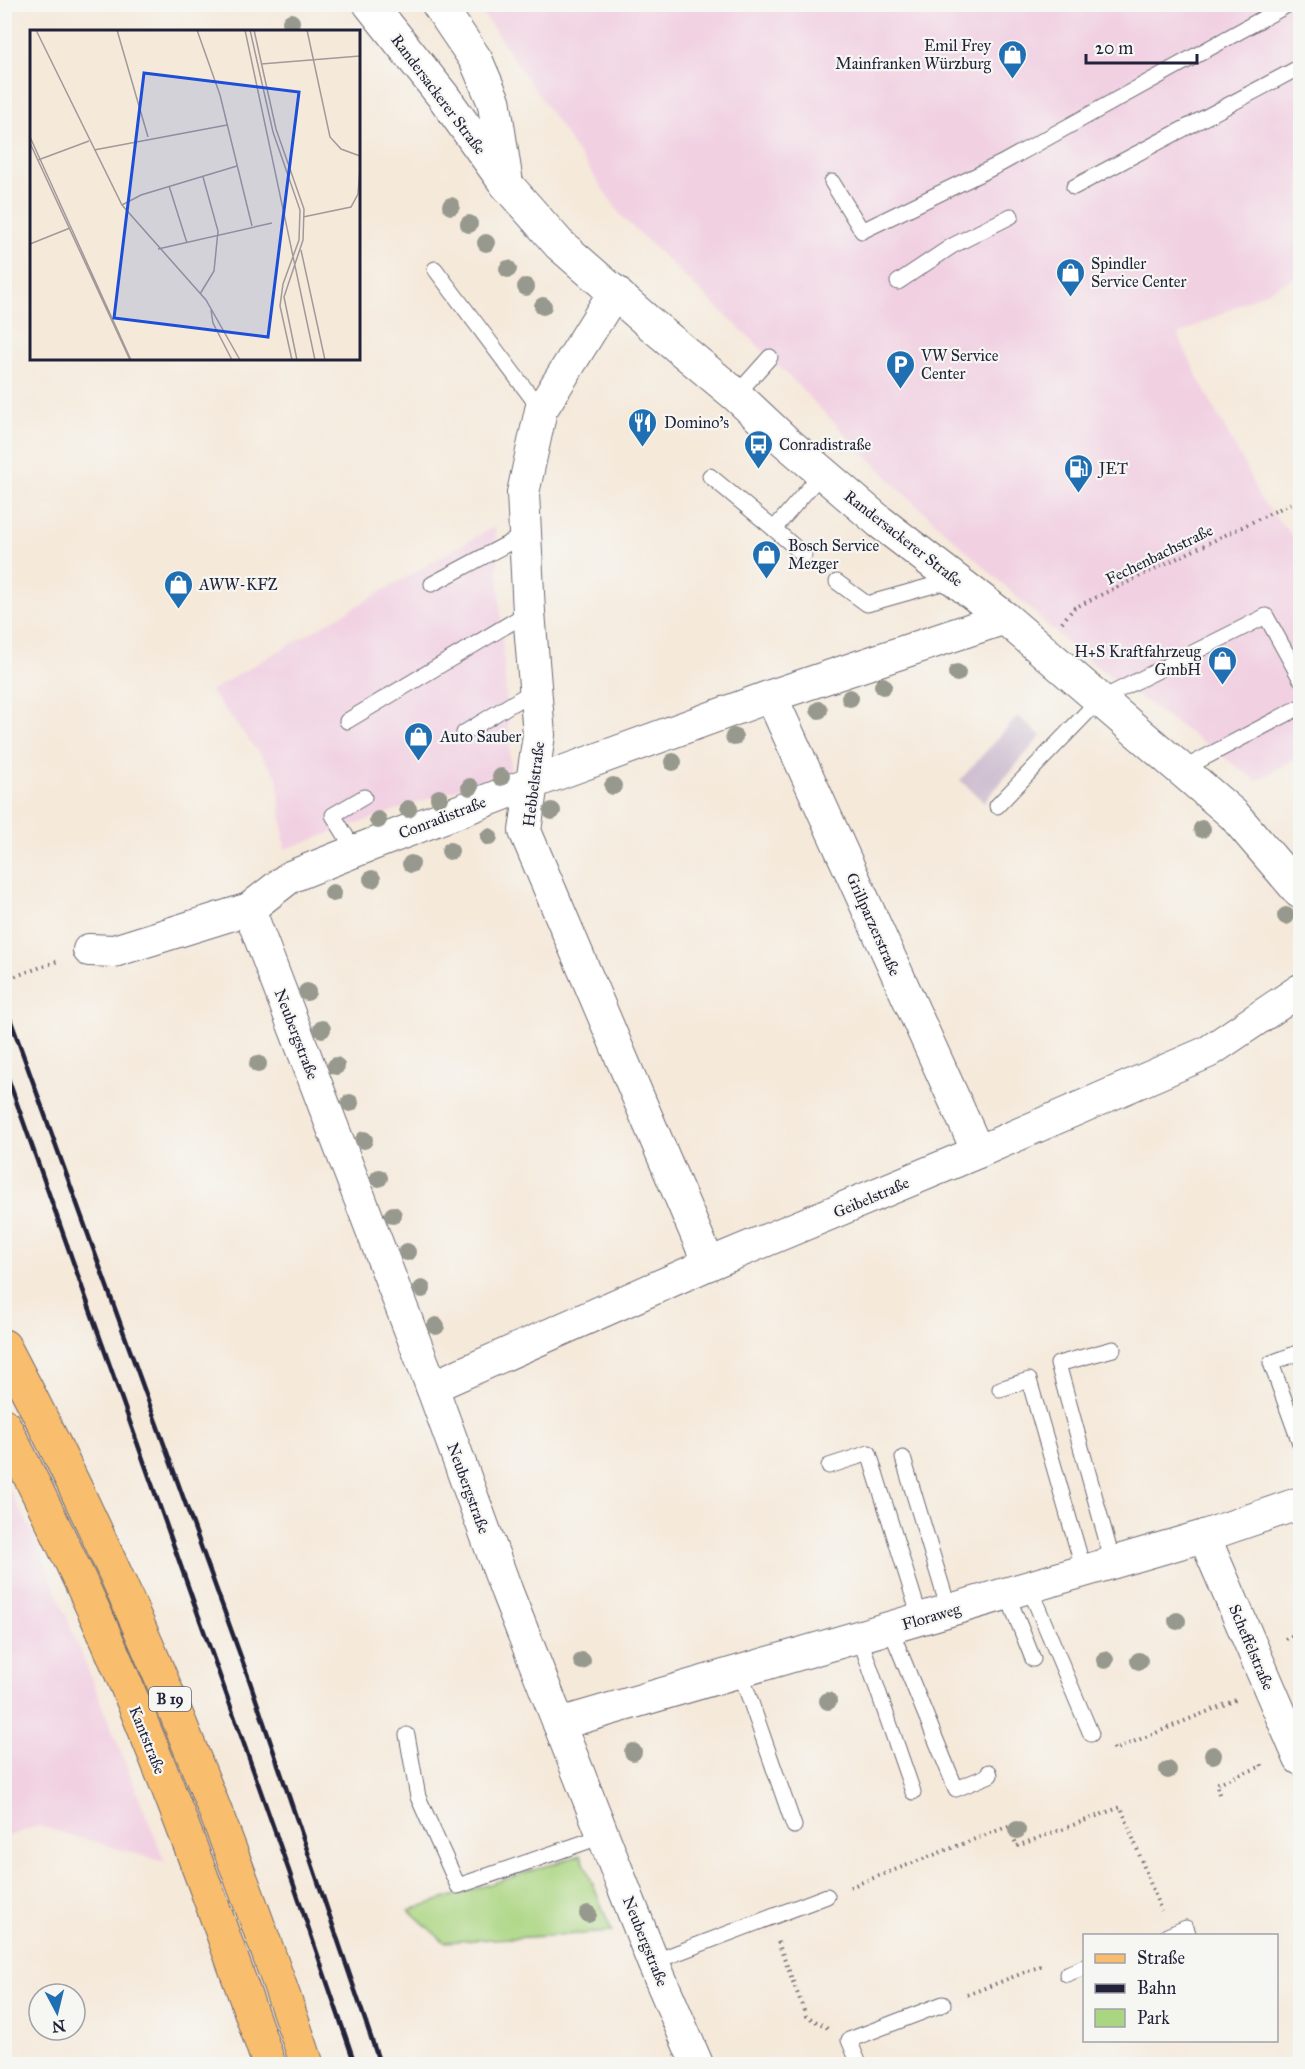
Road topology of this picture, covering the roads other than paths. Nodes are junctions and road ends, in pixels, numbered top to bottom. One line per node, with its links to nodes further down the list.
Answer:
1 (370, 4): 6 (street, Randersackerer Straße)
2 (438, 4): 6 (street, Randersackerer Straße)
3 (1289, 4): 5 (lane)
4 (1300, 67): 7 (lane)
5 (832, 182)
6 (506, 184): 11 (street, Randersackerer Straße)
7 (1074, 187)
8 (1011, 216): 10 (lane)
9 (435, 269): 14 (lane)
10 (898, 282)
11 (615, 291): 13 (street, Randersackerer Straße); 14 (street, Hebbelstraße)
12 (770, 357): 13 (lane)
13 (736, 395): 15 (street, Randersackerer Straße)
14 (541, 410): 18 (street, Hebbelstraße)
15 (822, 473): 17 (lane); 20 (street, Randersackerer Straße)
16 (710, 476): 17 (lane)
17 (774, 529): 19 (lane)
18 (524, 535): 22 (lane); 23 (street, Hebbelstraße)
19 (804, 555)
20 (955, 579): 21 (lane); 24 (street, Randersackerer Straße)
21 (837, 582)
22 (432, 584)
23 (529, 612): 26 (street, Hebbelstraße); 30 (lane)
24 (1005, 618): 27 (street, Conradistraße); 28 (street, Randersackerer Straße)
25 (1300, 678): 28 (lane)
26 (536, 689): 31 (lane); 33 (street, Hebbelstraße)
27 (771, 696): 33 (street, Conradistraße); 41 (street, Grillparzerstraße)
28 (1099, 700): 32 (street, Randersackerer Straße); 35 (lane)
29 (1300, 707): 32 (lane)
30 (347, 721)
31 (464, 733)
32 (1181, 770): 37 (street, Randersackerer Straße)
33 (532, 783): 36 (street, Conradistraße); 42 (street, Hebbelstraße)
34 (364, 796): 36 (lane)
35 (997, 806)
36 (355, 851): 38 (street, Conradistraße)
37 (1300, 892)
38 (249, 909): 39 (street, Conradistraße); 46 (street, Neubergstraße)
39 (90, 950)
40 (1300, 990): 41 (street, Geibelstraße)
41 (978, 1152): 42 (street, Geibelstraße)
42 (709, 1264): 46 (street, Geibelstraße)
43 (4, 1346): 77 (main road, B 19)
44 (1113, 1349): 54 (lane)
45 (1300, 1352): 49 (lane)
46 (432, 1387): 61 (street, Neubergstraße)
47 (1000, 1389): 54 (lane)
48 (4, 1425): 76 (main road, Kantstraße / B 19)
49 (1300, 1443)
50 (903, 1458): 56 (lane)
51 (829, 1466): 56 (lane)
52 (1300, 1503): 53 (street, Floraweg)
53 (1204, 1536): 54 (street, Floraweg); 64 (street, Scheffelstraße)
54 (1099, 1567): 55 (street, Floraweg)
55 (1018, 1590): 56 (street, Floraweg); 59 (lane); 62 (lane)
56 (934, 1614): 57 (street, Floraweg)
57 (890, 1628): 58 (street, Floraweg); 65 (lane)
58 (859, 1636): 60 (street, Floraweg); 66 (lane)
59 (1033, 1659)
60 (740, 1671): 61 (street, Floraweg); 67 (lane)
61 (559, 1724): 68 (street, Neubergstraße)
62 (1091, 1734)
63 (407, 1735): 68 (lane)
64 (1300, 1759)
65 (989, 1772)
66 (913, 1792)
67 (794, 1826)
68 (603, 1836): 72 (street, Neubergstraße)
69 (827, 1896): 72 (lane)
70 (1171, 1934): 71 (lane)
71 (1189, 1934)
72 (653, 1962): 78 (street, Neubergstraße)
73 (1083, 1967): 74 (lane)
74 (1066, 1974)
75 (943, 2004): 79 (lane)
76 (268, 2064)
77 (307, 2064)
78 (697, 2064)
79 (859, 2064)

